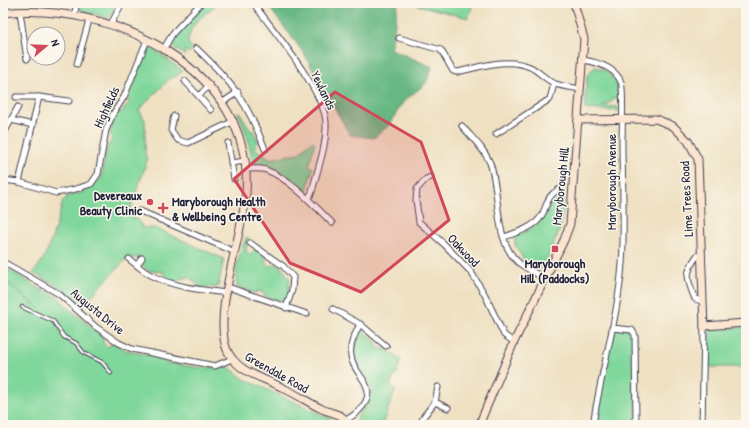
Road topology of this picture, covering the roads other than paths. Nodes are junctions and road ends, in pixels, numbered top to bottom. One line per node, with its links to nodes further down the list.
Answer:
1 (4, 3): 8 (street)
2 (77, 3): 9 (street)
3 (122, 3): 11 (street)
4 (201, 3): 15 (street)
5 (253, 3): 50 (street, Yewlands)
6 (574, 3): 17 (street, Maryborough Hill)
7 (20, 12): 8 (street, Greendale Road); 9 (street, Greendale Road); 16 (street)
8 (4, 13)
9 (74, 16): 10 (street, Greendale Road)
10 (89, 20): 11 (street, Greendale Road); 18 (street)
11 (111, 24): 13 (street, Greendale Road)
12 (399, 38): 20 (street)
13 (147, 40): 15 (street, Greendale Road); 48 (street, Highfields)
14 (196, 48): 23 (street)
15 (163, 50): 21 (street, Greendale Road)
16 (26, 52)
17 (583, 60): 22 (street, Maryborough Hill); 34 (street, Maryborough Avenue)
18 (77, 64)
19 (185, 81): 25 (street)
20 (554, 84): 22 (street); 38 (street)
21 (209, 85): 25 (street); 28 (street, Greendale Road)
22 (580, 89): 33 (street, Maryborough Hill)
23 (238, 92): 28 (street); 41 (street)
24 (39, 96): 26 (street); 27 (street); 36 (street)
25 (198, 96): 30 (street)
26 (16, 97)
27 (69, 101)
28 (224, 102): 35 (street, Greendale Road)
29 (18, 107): 32 (street)
30 (211, 110)
31 (174, 116): 35 (street)
32 (11, 120): 36 (street); 39 (street)
33 (578, 120): 34 (street, Lime Trees Road); 61 (street, Maryborough Hill)
34 (622, 120): 56 (street, Lime Trees Road); 71 (street, Maryborough Avenue)
35 (234, 121): 42 (street, Greendale Road)
36 (33, 125): 48 (street)
37 (462, 126): 53 (street)
38 (496, 134)
39 (3, 135)
40 (228, 143): 43 (street)
41 (265, 149)
42 (246, 161): 43 (street); 44 (street, Greendale Road)
43 (231, 163): 46 (street)
44 (247, 169): 50 (street); 55 (street, Greendale Road)
45 (432, 177): 72 (street, Oakwood)
46 (234, 179)
47 (3, 180): 48 (street)
48 (19, 182)
49 (558, 190): 53 (street)
50 (308, 199): 52 (street)
51 (140, 211): 55 (street)
52 (332, 223)
53 (504, 237): 61 (street)
54 (250, 243): 65 (street)
55 (235, 252): 62 (street, Greendale Road)
56 (701, 255): 63 (street, Lime Trees Road); 63 (street, Lime Trees Road)
57 (142, 258): 60 (street)
58 (128, 259): 60 (street)
59 (3, 262): 74 (street, Augusta Drive)
60 (137, 265): 62 (street)
61 (546, 279): 72 (street, Maryborough Hill)
62 (227, 290): 65 (street); 74 (street, Greendale Road)
63 (702, 301): 70 (street, Lime Trees Road)
64 (22, 307): 75 (lane)
65 (286, 308): 67 (street)
66 (333, 309): 69 (street)
67 (307, 314)
68 (746, 323): 70 (street)
69 (360, 324): 73 (street); 79 (street)
70 (704, 327): 84 (street)
71 (612, 328): 82 (street, Maryborough Avenue); 83 (street)
72 (514, 342): 81 (street, Maryborough Hill)
73 (386, 346)
74 (232, 359): 79 (street, Greendale Road)
75 (111, 373)
76 (438, 387): 77 (street)
77 (435, 402): 78 (street); 80 (street)
78 (448, 408)
79 (347, 422)
80 (420, 425)
81 (479, 425)
82 (593, 425)
83 (636, 425)
84 (702, 425)

